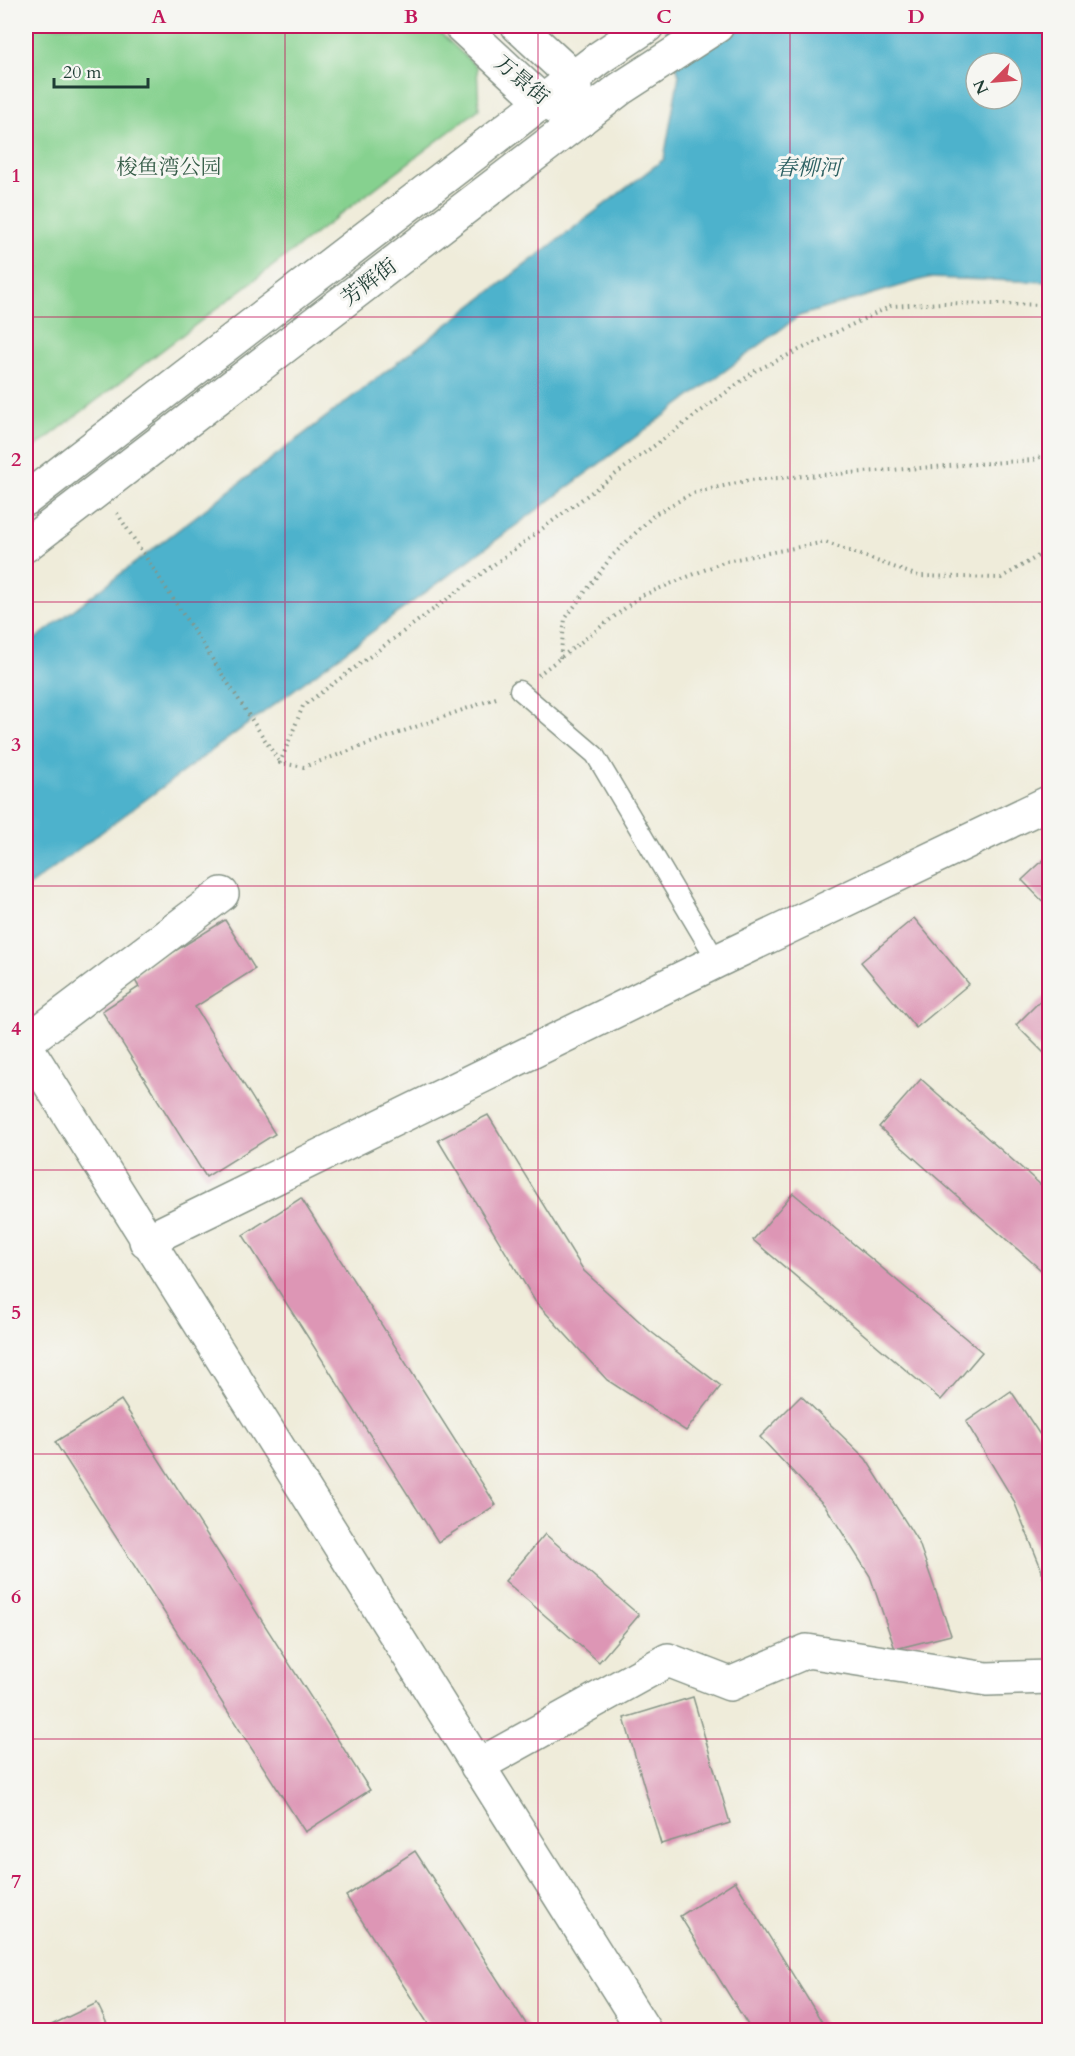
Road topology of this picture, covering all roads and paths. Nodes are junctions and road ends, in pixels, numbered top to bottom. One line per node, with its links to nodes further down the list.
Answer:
1 (461, 26): 6 (street, 万景街)
2 (518, 26): 5 (street, 万景街)
3 (647, 26): 5 (street, 芳辉街)
4 (717, 26): 7 (street, 芳辉街)
5 (573, 77): 6 (street, 芳辉街); 7 (street, 万景街)
6 (542, 101): 7 (street, 万景街); 10 (street, 芳辉街)
7 (584, 117): 12 (street, 芳辉街)
8 (1050, 305): 16 (path)
9 (1050, 453): 14 (path)
10 (26, 499)
11 (122, 521): 16 (path)
12 (26, 545)
13 (1050, 549): 14 (path)
14 (560, 659): 15 (path)
15 (519, 690): 16 (path); 19 (lane)
16 (280, 763)
17 (1050, 802): 19 (street)
18 (222, 894): 20 (street)
19 (717, 961): 21 (street)
20 (26, 1044): 21 (street)
21 (146, 1241): 23 (street)
22 (1050, 1677): 23 (street)
23 (477, 1766): 24 (street)
24 (644, 2031)

